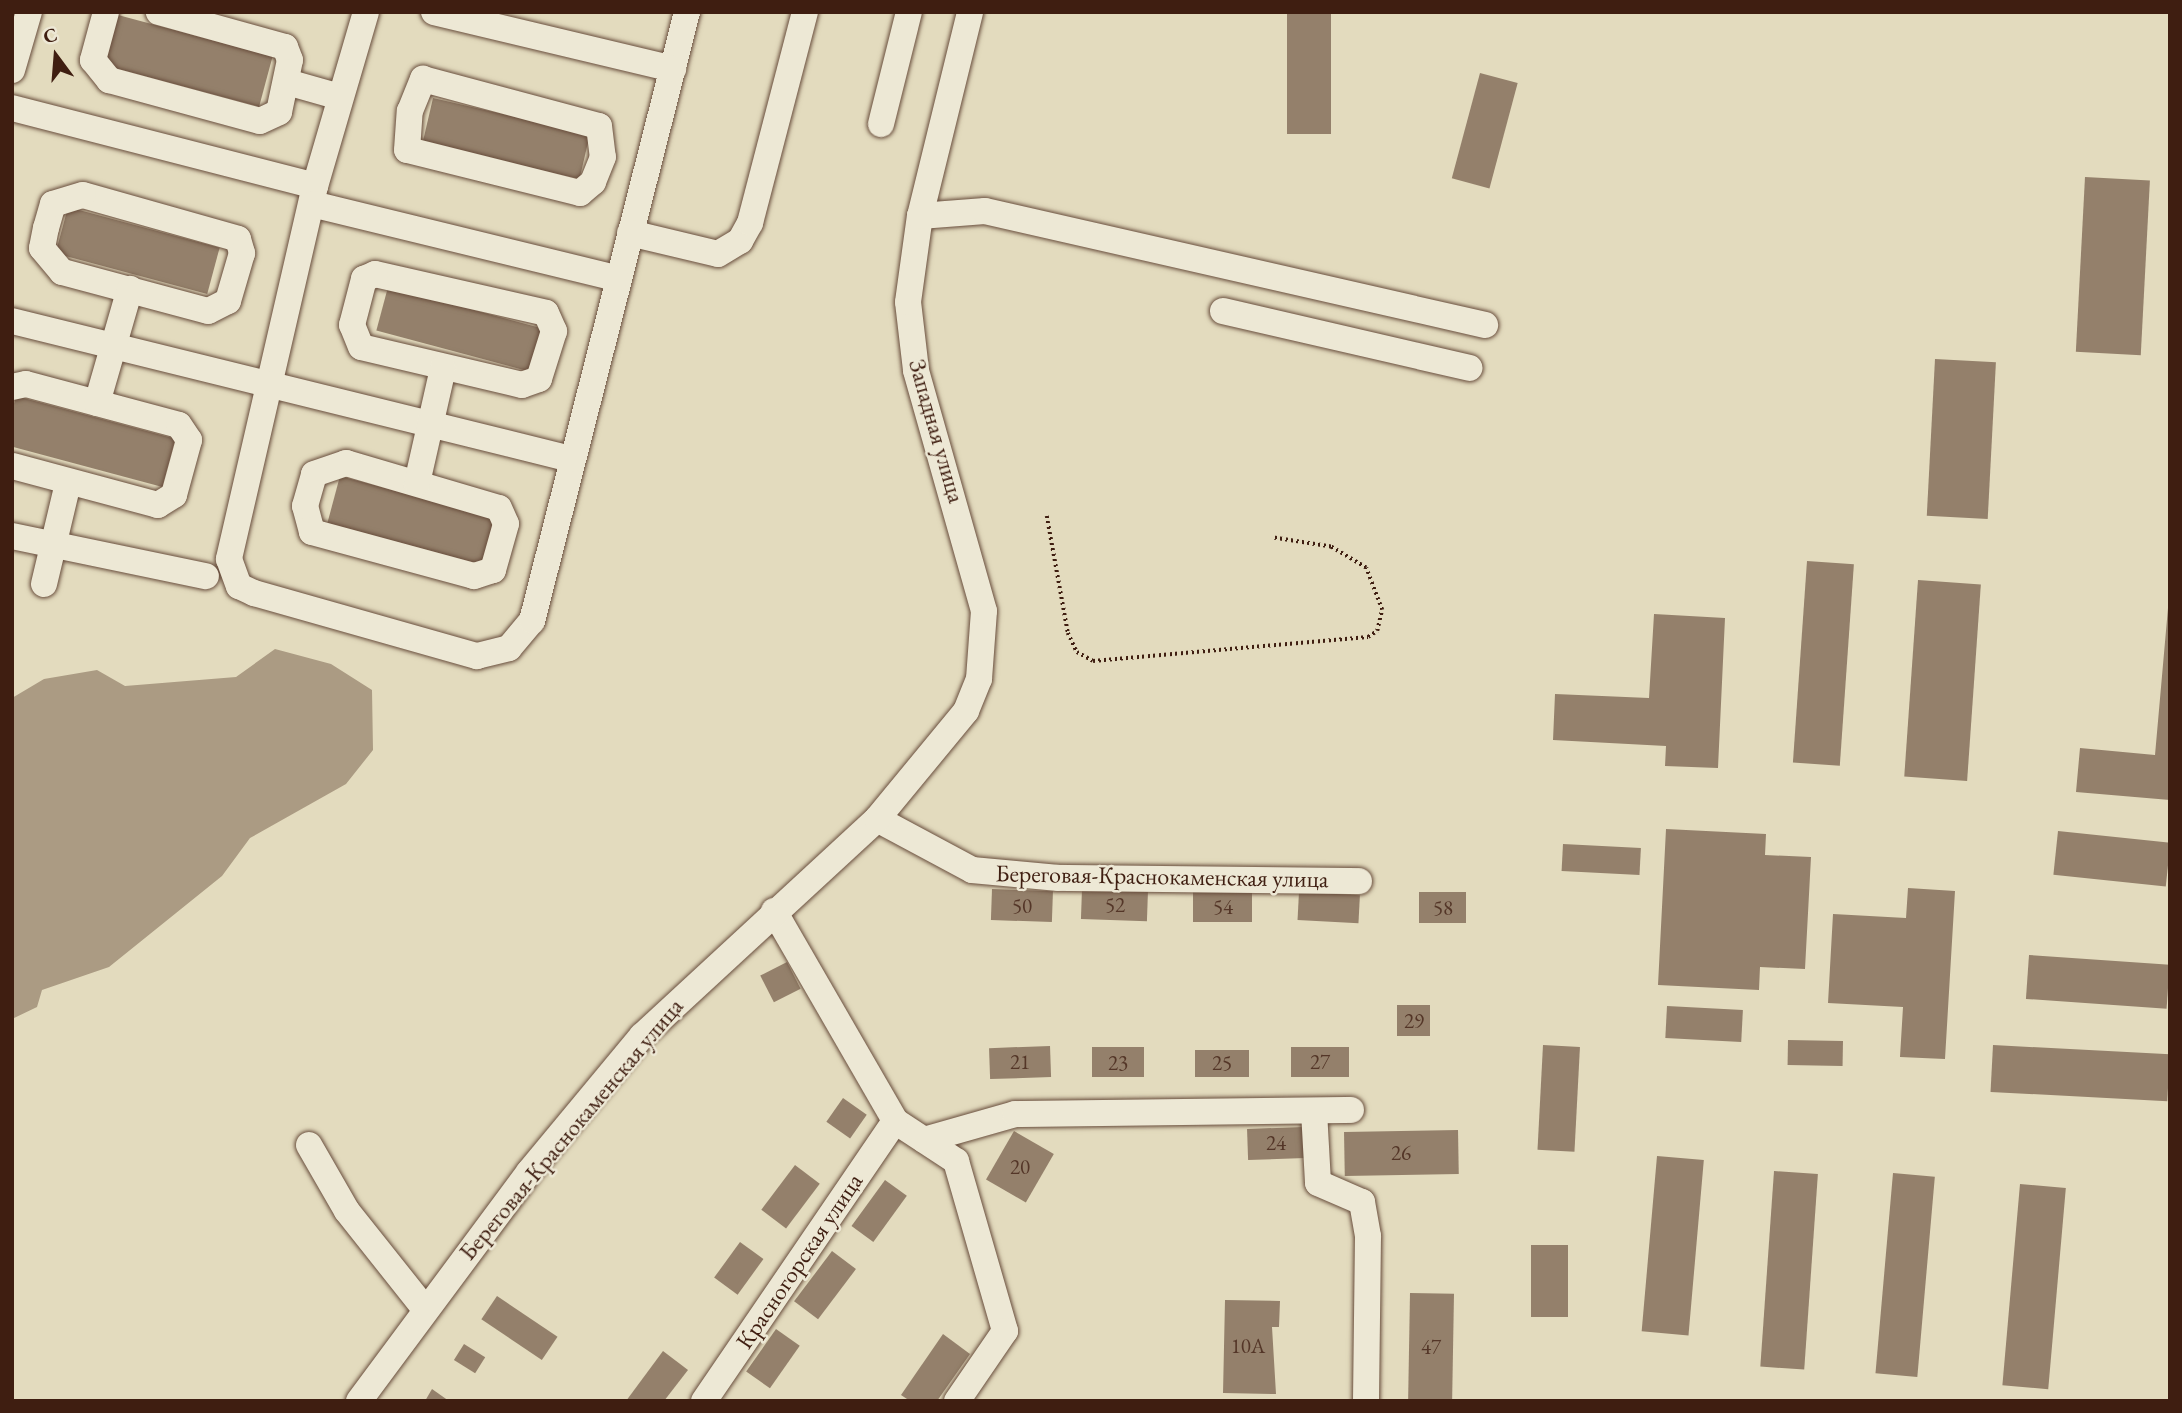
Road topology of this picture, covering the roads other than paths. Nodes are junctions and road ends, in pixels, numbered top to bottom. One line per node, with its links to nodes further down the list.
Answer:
1 (29, 12): 11 (street)
2 (106, 12): 12 (street)
3 (159, 12): 12 (street)
4 (366, 12): 13 (street)
5 (434, 12): 10 (street)
6 (687, 12): 10 (street)
7 (805, 12): 20 (street)
8 (909, 12): 15 (street)
9 (970, 12): 19 (street, Западная улица)
10 (673, 69): 17 (street)
11 (12, 70)
12 (287, 82): 13 (street)
13 (340, 97): 18 (street)
14 (12, 108): 18 (street)
15 (881, 124)
16 (603, 157): 16 (street); 17 (street)
17 (645, 169): 20 (street)
18 (314, 195): 21 (street); 30 (street)
19 (920, 216): 25 (street); 41 (street, Западная улица)
20 (630, 233): 21 (street)
21 (615, 278): 33 (street)
22 (130, 289): 22 (street); 26 (street)
23 (1223, 311): 27 (street)
24 (12, 321): 26 (street)
25 (1485, 325)
26 (115, 345): 30 (street); 31 (street)
27 (1469, 368)
28 (443, 369): 28 (street); 32 (street)
29 (12, 387): 31 (street)
30 (270, 387): 32 (street); 33 (street)
31 (97, 403): 35 (street)
32 (431, 428): 33 (street); 36 (street)
33 (571, 459)
34 (12, 466): 35 (street)
35 (68, 483): 38 (street)
36 (417, 483): 36 (street)
37 (12, 536): 38 (street)
38 (55, 548): 39 (street); 40 (street)
39 (206, 576)
40 (44, 584)
41 (877, 819): 42 (street, Береговая-Краснокаменская улица); 43 (street, Береговая-Краснокаменская улица)
42 (1359, 881)
43 (774, 911): 46 (street); 49 (street, Береговая-Краснокаменская улица)
44 (1351, 1110): 45 (street)
45 (1314, 1111): 47 (street); 53 (street)
46 (895, 1121): 47 (street); 51 (street, Красногорская улица)
47 (924, 1140): 52 (street)
48 (309, 1144): 49 (street)
49 (425, 1308): 50 (street, Береговая-Краснокаменская улица)
50 (359, 1401)
51 (704, 1401)
52 (957, 1401)
53 (1366, 1401)

